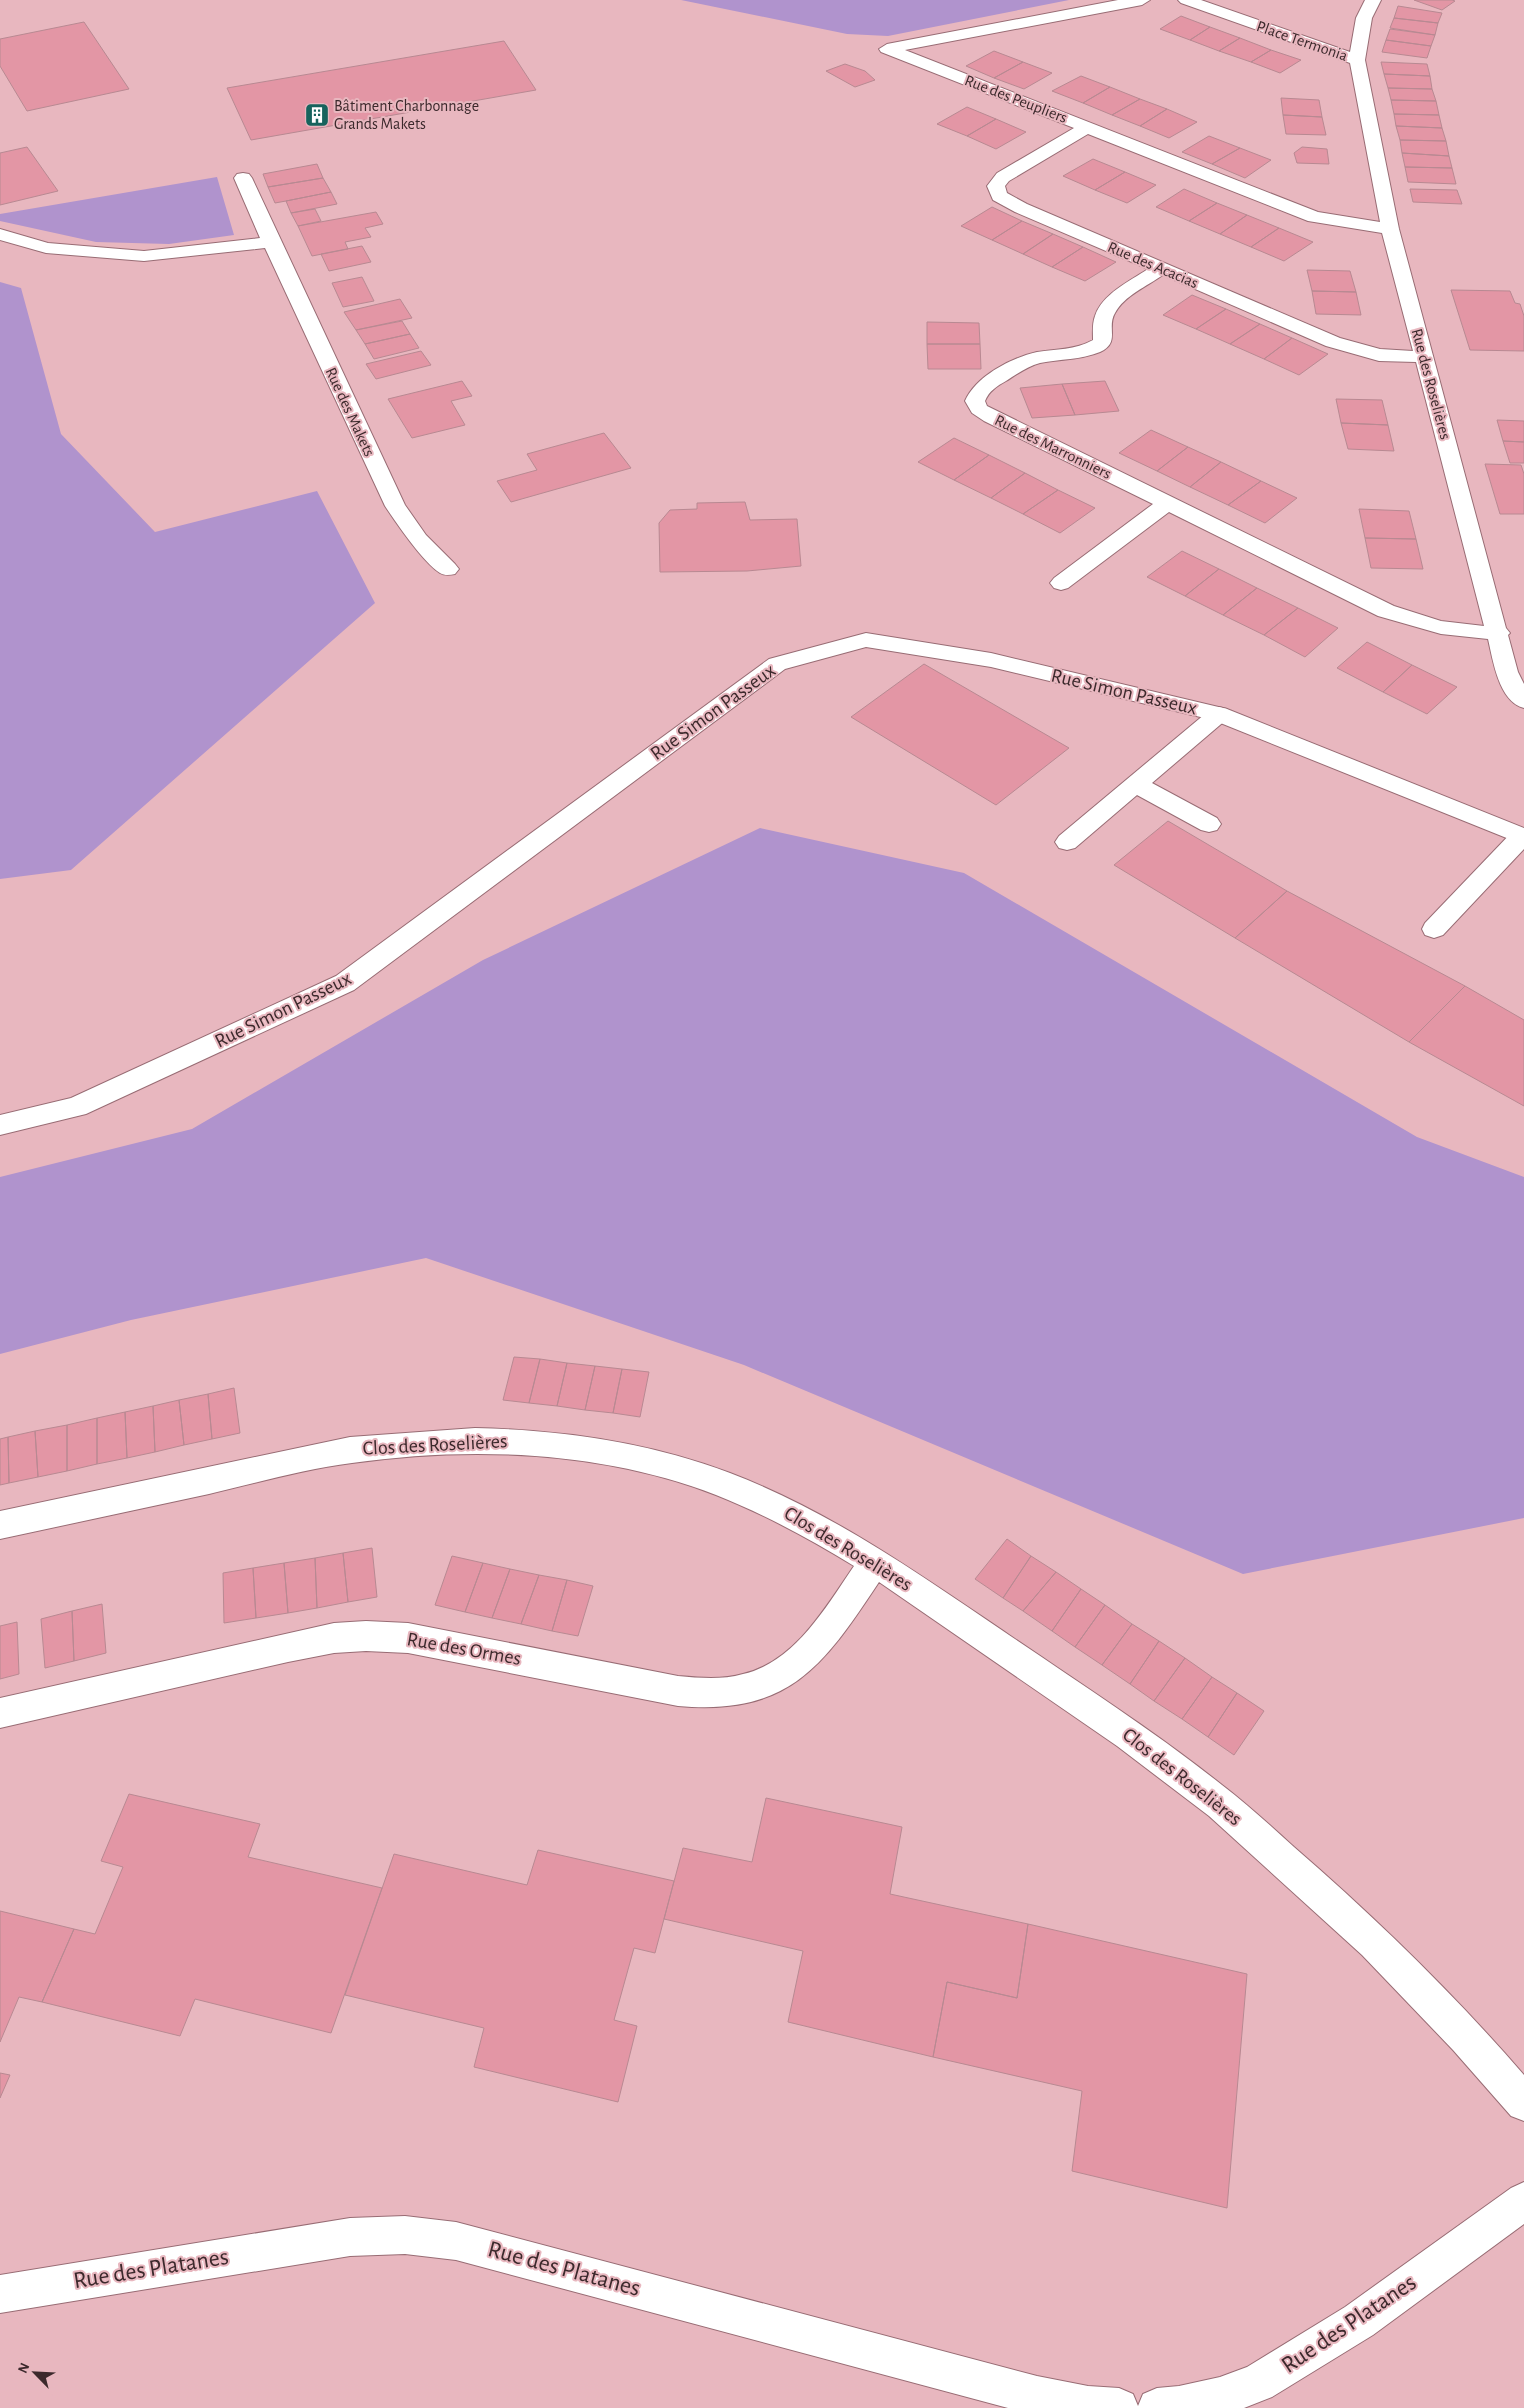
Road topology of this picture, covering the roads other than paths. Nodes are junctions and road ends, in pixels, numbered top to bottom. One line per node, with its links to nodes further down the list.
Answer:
1 (1142, 0): 5 (street, Rue des Peupliers)
2 (1186, 0): 4 (street, Place Termonia)
3 (1373, 0): 4 (street, Place Termonia)
4 (1358, 60): 7 (street, Rue des Roselières)
5 (1088, 127): 7 (street, Rue des Peupliers); 10 (street, Rue des Acacias)
6 (243, 178): 9 (street, Rue des Makets)
7 (1390, 229): 11 (street, Rue des Roselières)
8 (0, 234): 9 (street)
9 (271, 242): 13 (street, Rue des Makets)
10 (1160, 268): 11 (street, Rue des Acacias); 12 (street, Rue des Marronniers)
11 (1423, 357): 15 (street, Rue des Roselières)
12 (1168, 503): 14 (street); 15 (street, Rue des Marronniers)
13 (448, 569)
14 (1062, 583)
15 (1499, 633): 16 (street, Rue des Roselières)
16 (1524, 701)
17 (1219, 714): 18 (street); 20 (street, Rue Simon Passeux); 23 (street, Rue Simon Passeux)
18 (1135, 784): 19 (street); 21 (street)
19 (1209, 824)
20 (1523, 837): 22 (street)
21 (1067, 842)
22 (1434, 929)
23 (0, 1126)
24 (0, 1525): 25 (street, Clos des Roselières)
25 (875, 1561): 26 (street, Rue des Ormes); 27 (street, Clos des Roselières)
26 (0, 1714)
27 (1524, 2103)
28 (1524, 2201): 31 (street, Rue des Platanes)
29 (0, 2294): 30 (street, Rue des Platanes)
30 (1119, 2408)
31 (1157, 2408)

